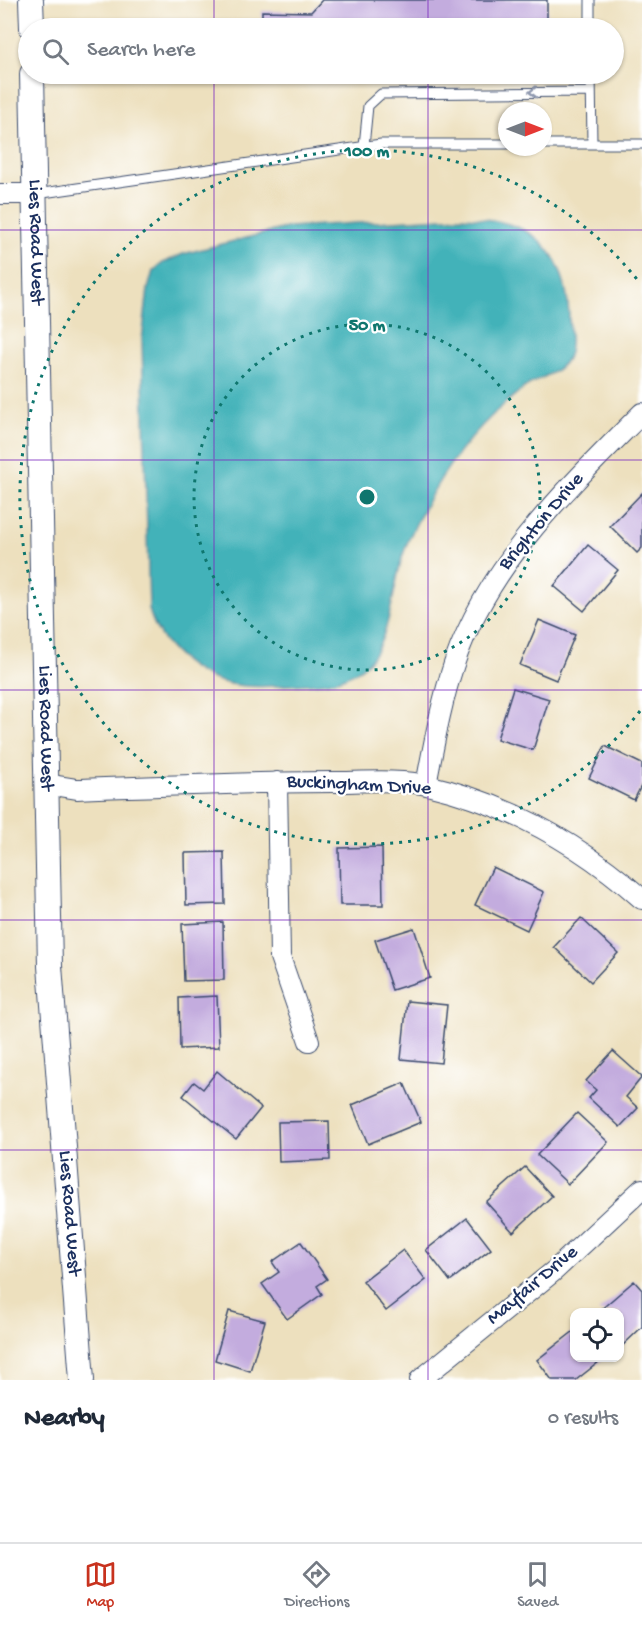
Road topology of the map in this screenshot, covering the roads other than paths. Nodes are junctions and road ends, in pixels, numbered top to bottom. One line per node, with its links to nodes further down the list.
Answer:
1 (31, 0): 3 (street)
2 (590, 0): 4 (lane)
3 (32, 18)
4 (590, 18)
5 (32, 84): 14 (street, Lies Road West)
6 (591, 84): 7 (lane)
7 (591, 92): 10 (lane); 12 (lane, one-way to 12)
8 (498, 144): 12 (lane)
9 (552, 144): 10 (lane)
10 (592, 144): 11 (lane)
11 (642, 144)
12 (364, 146): 14 (lane)
13 (0, 194): 14 (street)
14 (34, 194): 17 (street, Lies Road West)
15 (642, 413): 18 (street, Brighton Drive)
16 (277, 782): 17 (street, Buckingham Drive); 18 (street, Buckingham Drive); 20 (street)
17 (46, 784): 22 (street, Lies Road West)
18 (426, 784): 19 (street, Buckingham Drive)
19 (642, 899)
20 (309, 1041)
21 (642, 1189): 23 (street, Mayfair Drive)
22 (82, 1380)
23 (420, 1380)

